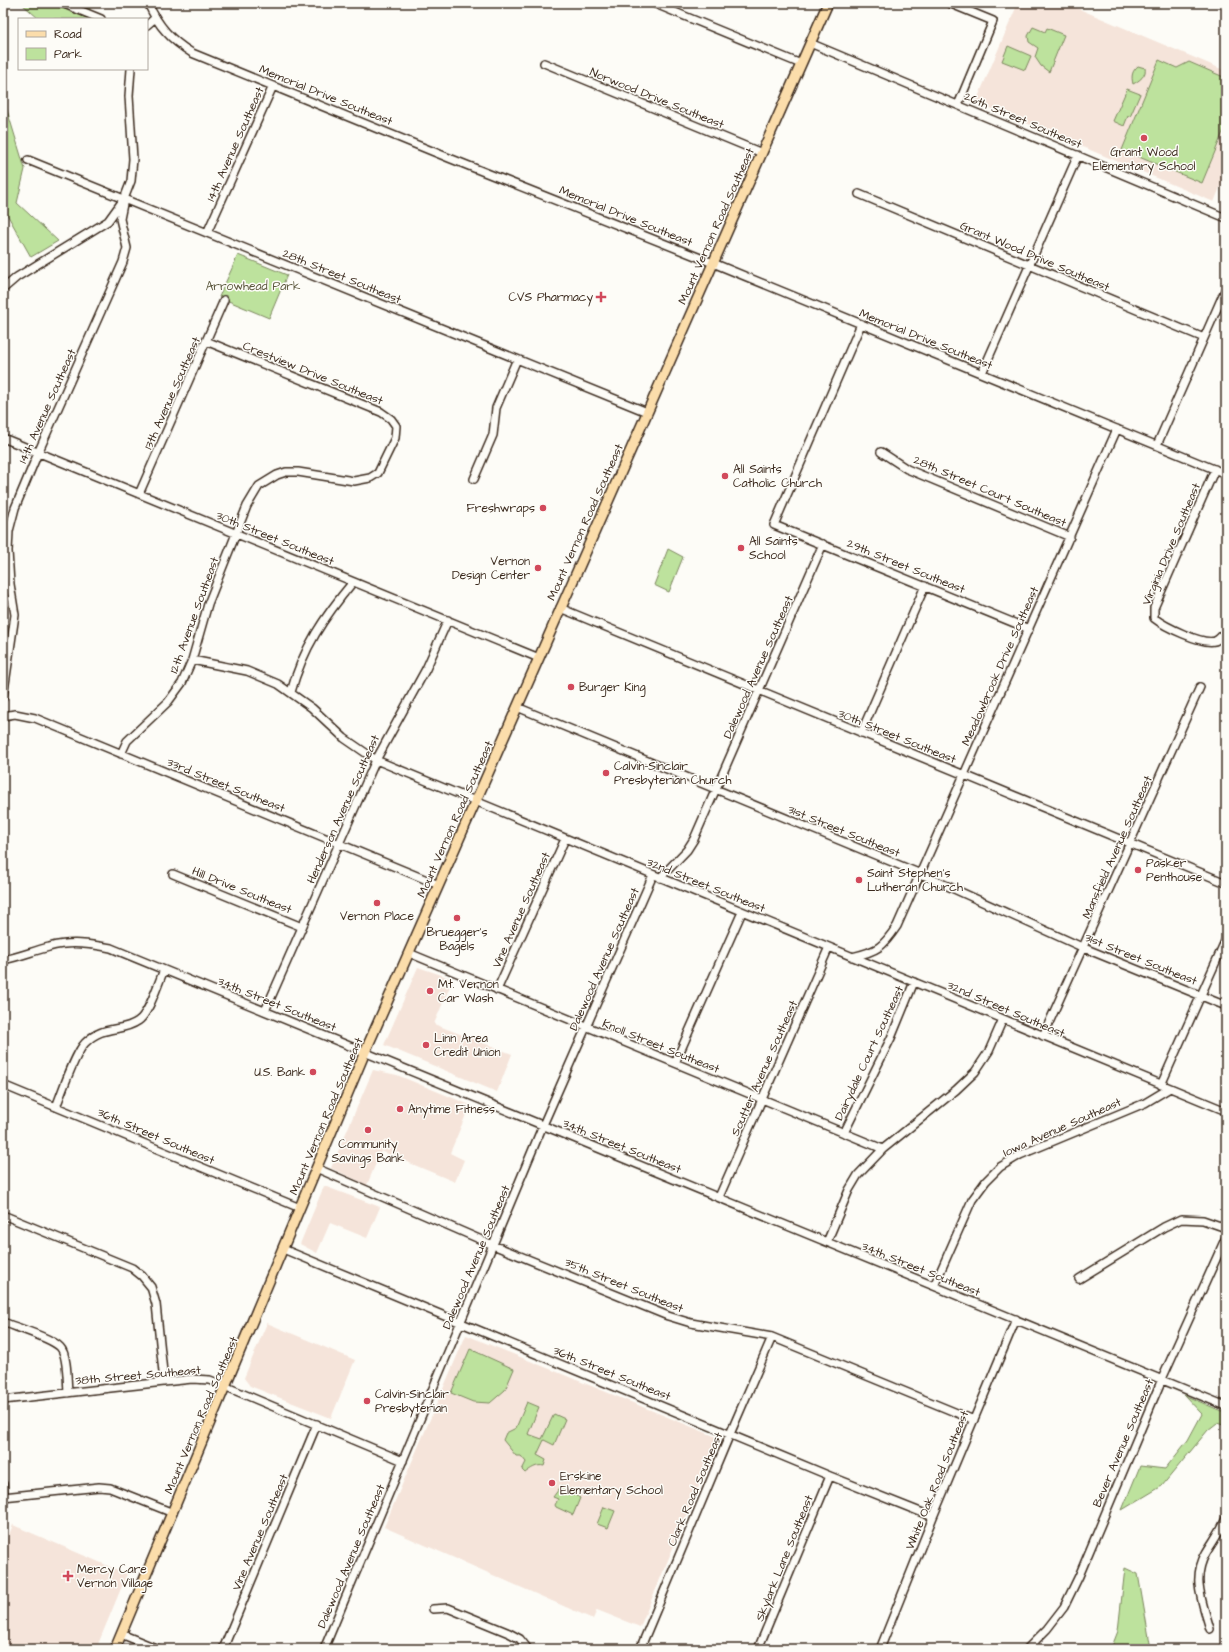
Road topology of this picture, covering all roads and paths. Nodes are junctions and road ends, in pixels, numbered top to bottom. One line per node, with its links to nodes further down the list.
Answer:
1 (62, 3): 6 (street)
2 (148, 3): 7 (street, Memorial Drive Southeast)
3 (653, 3): 11 (street)
4 (828, 3): 9 (main road, Mount Vernon Road Southeast)
5 (949, 3): 14 (street)
6 (99, 18)
7 (154, 18): 8 (street); 13 (street, Memorial Drive Southeast)
8 (148, 24)
9 (810, 43): 11 (main road, Mount Vernon Road Southeast); 14 (street, 26th Street Southeast)
10 (544, 63): 15 (street, Norwood Drive Southeast)
11 (801, 64): 15 (main road, Mount Vernon Road Southeast)
12 (131, 70): 19 (street)
13 (273, 86): 21 (street, 14th Avenue Southeast); 22 (street, Memorial Drive Southeast)
14 (958, 105): 16 (street, 26th Street Southeast)
15 (762, 153): 22 (main road, Mount Vernon Road Southeast)
16 (1078, 155): 20 (street, 26th Street Southeast); 23 (street)
17 (28, 160): 19 (street, 28th Street Southeast)
18 (859, 194): 23 (street, Grant Wood Drive Southeast)
19 (124, 199): 21 (street, 28th Street Southeast); 25 (street); 37 (street, 14th Avenue Southeast)
20 (1226, 218)
21 (207, 233): 30 (street, 28th Street Southeast)
22 (713, 263): 27 (street, Memorial Drive Southeast); 32 (main road, Mount Vernon Road Southeast)
23 (1030, 266): 28 (street, Grant Wood Drive Southeast); 31 (street)
24 (1226, 288): 28 (street)
25 (3, 289)
26 (224, 300): 29 (street, 13th Avenue Southeast)
27 (861, 324): 31 (street, Memorial Drive Southeast); 44 (street, 29th Street Southeast)
28 (1204, 338): 35 (street)
29 (206, 341): 41 (street, 13th Avenue Southeast); 42 (street, Crestview Drive Southeast)
30 (516, 359): 32 (street, 28th Street Southeast); 40 (street)
31 (982, 373): 33 (street, Memorial Drive Southeast)
32 (647, 412): 48 (main road, Mount Vernon Road Southeast)
33 (1117, 429): 35 (street, Memorial Drive Southeast); 43 (street, Meadowbrook Drive Southeast)
34 (3, 438): 37 (street, 30th Street Southeast)
35 (1157, 445): 38 (street, Memorial Drive Southeast)
36 (881, 452): 43 (street, 28th Street Court Southeast)
37 (38, 453): 41 (street, 30th Street Southeast); 45 (street, 14th Avenue Southeast)
38 (1215, 469): 39 (street, Memorial Drive Southeast); 51 (street, Virginia Drive Southeast)
39 (1226, 474)
40 (474, 478)
41 (139, 494): 42 (street, 30th Street Southeast)
42 (236, 534): 46 (street, 30th Street Southeast); 53 (street, 12th Avenue Southeast)
43 (1070, 537): 50 (street, Meadowbrook Drive Southeast)
44 (824, 544): 47 (street, 29th Street Southeast); 55 (street, Dalewood Avenue Southeast)
45 (5, 551): 57 (street, 14th Avenue Southeast)
46 (353, 582): 49 (street, 30th Street Southeast); 56 (street)
47 (925, 586): 50 (street, 29th Street Southeast); 60 (street)
48 (560, 608): 52 (main road, Mount Vernon Road Southeast); 55 (street, 30th Street Southeast)
49 (448, 620): 52 (street, 30th Street Southeast); 62 (street, Henderson Avenue Southeast)
50 (1029, 629): 63 (street, Meadowbrook Drive Southeast)
51 (1226, 630)
52 (539, 658): 58 (main road, Mount Vernon Road Southeast)
53 (192, 660): 56 (street, 32nd Street Southeast); 61 (street, 12th Avenue Southeast)
54 (1200, 687): 67 (street, Mansfield Avenue Southeast)
55 (759, 691): 60 (street, 30th Street Southeast); 64 (street, Dalewood Avenue Southeast)
56 (291, 692): 62 (street, 32nd Street Southeast)
57 (3, 698)
58 (517, 708): 64 (street, 31st Street Southeast); 65 (main road, Mount Vernon Road Southeast)
59 (3, 716): 61 (street, 33rd Street Southeast)
60 (861, 733): 63 (street, 30th Street Southeast)
61 (121, 754): 68 (street, 33rd Street Southeast)
62 (376, 760): 65 (street, 32nd Street Southeast); 68 (street, Henderson Avenue Southeast)
63 (963, 775): 67 (street, 30th Street Southeast); 70 (street, Meadowbrook Drive Southeast)
64 (716, 790): 70 (street, 31st Street Southeast); 71 (street, Dalewood Avenue Southeast)
65 (476, 802): 66 (street, 32nd Street Southeast); 73 (main road, Mount Vernon Road Southeast)
66 (565, 839): 71 (street, 32nd Street Southeast); 84 (street, Vine Avenue Southeast)
67 (1131, 843): 72 (street, 30th Street Southeast); 78 (street, Mansfield Avenue Southeast)
68 (339, 844): 73 (street, 33rd Street Southeast); 75 (street, Henderson Avenue Southeast)
69 (173, 874): 75 (street, Hill Drive Southeast)
70 (921, 874): 78 (street, 31st Street Southeast); 80 (street, Meadowbrook Drive Southeast)
71 (657, 877): 74 (street, 32nd Street Southeast); 89 (street, Dalewood Avenue Southeast)
72 (1226, 883)
73 (439, 885): 79 (main road, Mount Vernon Road Southeast)
74 (742, 912): 77 (street, 32nd Street Southeast); 92 (street)
75 (302, 927): 87 (street, Henderson Avenue Southeast)
76 (1226, 939): 85 (street)
77 (829, 948): 80 (street, 32nd Street Southeast); 96 (street, Soutter Avenue Southeast)
78 (1084, 948): 85 (street, 31st Street Southeast); 90 (street, Mansfield Avenue Southeast)
79 (410, 953): 84 (street, Knoll Street Southeast); 91 (main road, Mount Vernon Road Southeast)
80 (852, 957): 83 (street, 32nd Street Southeast)
81 (3, 960): 82 (street, 34th Street Southeast)
82 (164, 970): 87 (street, 34th Street Southeast); 97 (street)
83 (914, 982): 88 (street, 32nd Street Southeast); 100 (street, Dairydale Court Southeast)
84 (497, 990): 89 (street, Knoll Street Southeast)
85 (1201, 996): 86 (street, 31st Street Southeast); 94 (street)
86 (1226, 1006)
87 (265, 1011): 91 (street, 34th Street Southeast)
88 (1002, 1019): 90 (street, 32nd Street Southeast); 101 (street)
89 (587, 1027): 92 (street, Knoll Street Southeast); 99 (street, Dalewood Avenue Southeast)
90 (1043, 1036): 94 (street, 32nd Street Southeast)
91 (365, 1052): 99 (street, 34th Street Southeast); 102 (main road, Mount Vernon Road Southeast)
92 (675, 1063): 96 (street, Knoll Street Southeast)
93 (3, 1085): 97 (street, 36th Street Southeast)
94 (1161, 1085): 95 (street, 32nd Street Southeast)
95 (1170, 1088): 98 (street, 32nd Street Southeast); 112 (street, Iowa Avenue Southeast)
96 (763, 1100): 100 (street, Knoll Street Southeast); 103 (street, Soutter Avenue Southeast)
97 (56, 1107): 104 (street, 36th Street Southeast)
98 (1226, 1111)
99 (543, 1125): 103 (street, 34th Street Southeast); 109 (street, Dalewood Avenue Southeast)
100 (844, 1133): 101 (street, Knoll Street Southeast)
101 (883, 1149): 108 (street)
102 (316, 1168): 104 (main road, Mount Vernon Road Southeast); 109 (street, 35th Street Southeast)
103 (719, 1197): 108 (street, 34th Street Southeast)
104 (300, 1208): 110 (main road, Mount Vernon Road Southeast)
105 (3, 1215): 118 (street)
106 (1226, 1228): 111 (street)
107 (1226, 1237): 117 (street, Bever Avenue Southeast)
108 (827, 1242): 112 (street, 34th Street Southeast)
109 (493, 1245): 115 (street, Dalewood Avenue Southeast); 116 (street, 35th Street Southeast)
110 (283, 1249): 115 (street, 36th Street Southeast); 119 (main road, Mount Vernon Road Southeast)
111 (1079, 1279)
112 (934, 1286): 113 (street, 34th Street Southeast)
113 (1016, 1319): 117 (street, 34th Street Southeast); 123 (street, White Oak Road Southeast)
114 (3, 1322): 120 (street)
115 (461, 1322): 125 (street, 36th Street Southeast); 126 (street, Dalewood Avenue Southeast)
116 (772, 1337): 123 (street, 35th Street Southeast); 125 (street, Clark Road Southeast)
117 (1162, 1379): 122 (street, 34th Street Southeast); 144 (street, Bever Avenue Southeast)
118 (164, 1382): 119 (street, 38th Street Southeast); 120 (street, 38th Street Southeast)
119 (225, 1386): 124 (street, 38th Street Southeast); 130 (main road, Mount Vernon Road Southeast)
120 (68, 1393): 121 (street, 38th Street Southeast)
121 (3, 1400)
122 (1226, 1406)
123 (974, 1420): 131 (street, White Oak Road Southeast)
124 (317, 1424): 126 (street, 38th Street Southeast); 138 (street, Vine Avenue Southeast)
125 (730, 1433): 127 (street, 36th Street Southeast); 141 (street, Clark Road Southeast)
126 (403, 1461): 139 (street, Dalewood Avenue Southeast)
127 (830, 1476): 131 (street, 36th Street Southeast); 142 (street, Skylark Lane Southeast)
128 (3, 1484): 129 (street)
129 (4, 1497): 130 (street)
130 (173, 1513): 135 (main road, Mount Vernon Road Southeast)
131 (933, 1517): 143 (street, White Oak Road Southeast)
132 (1226, 1518): 134 (street)
133 (433, 1609): 140 (street)
134 (1210, 1629)
135 (121, 1634): 136 (main road, Mount Vernon Road Southeast); 137 (street)
136 (115, 1649)
137 (158, 1649)
138 (223, 1649)
139 (324, 1649)
140 (528, 1649)
141 (640, 1649)
142 (758, 1649)
143 (880, 1649)
144 (1027, 1649)

